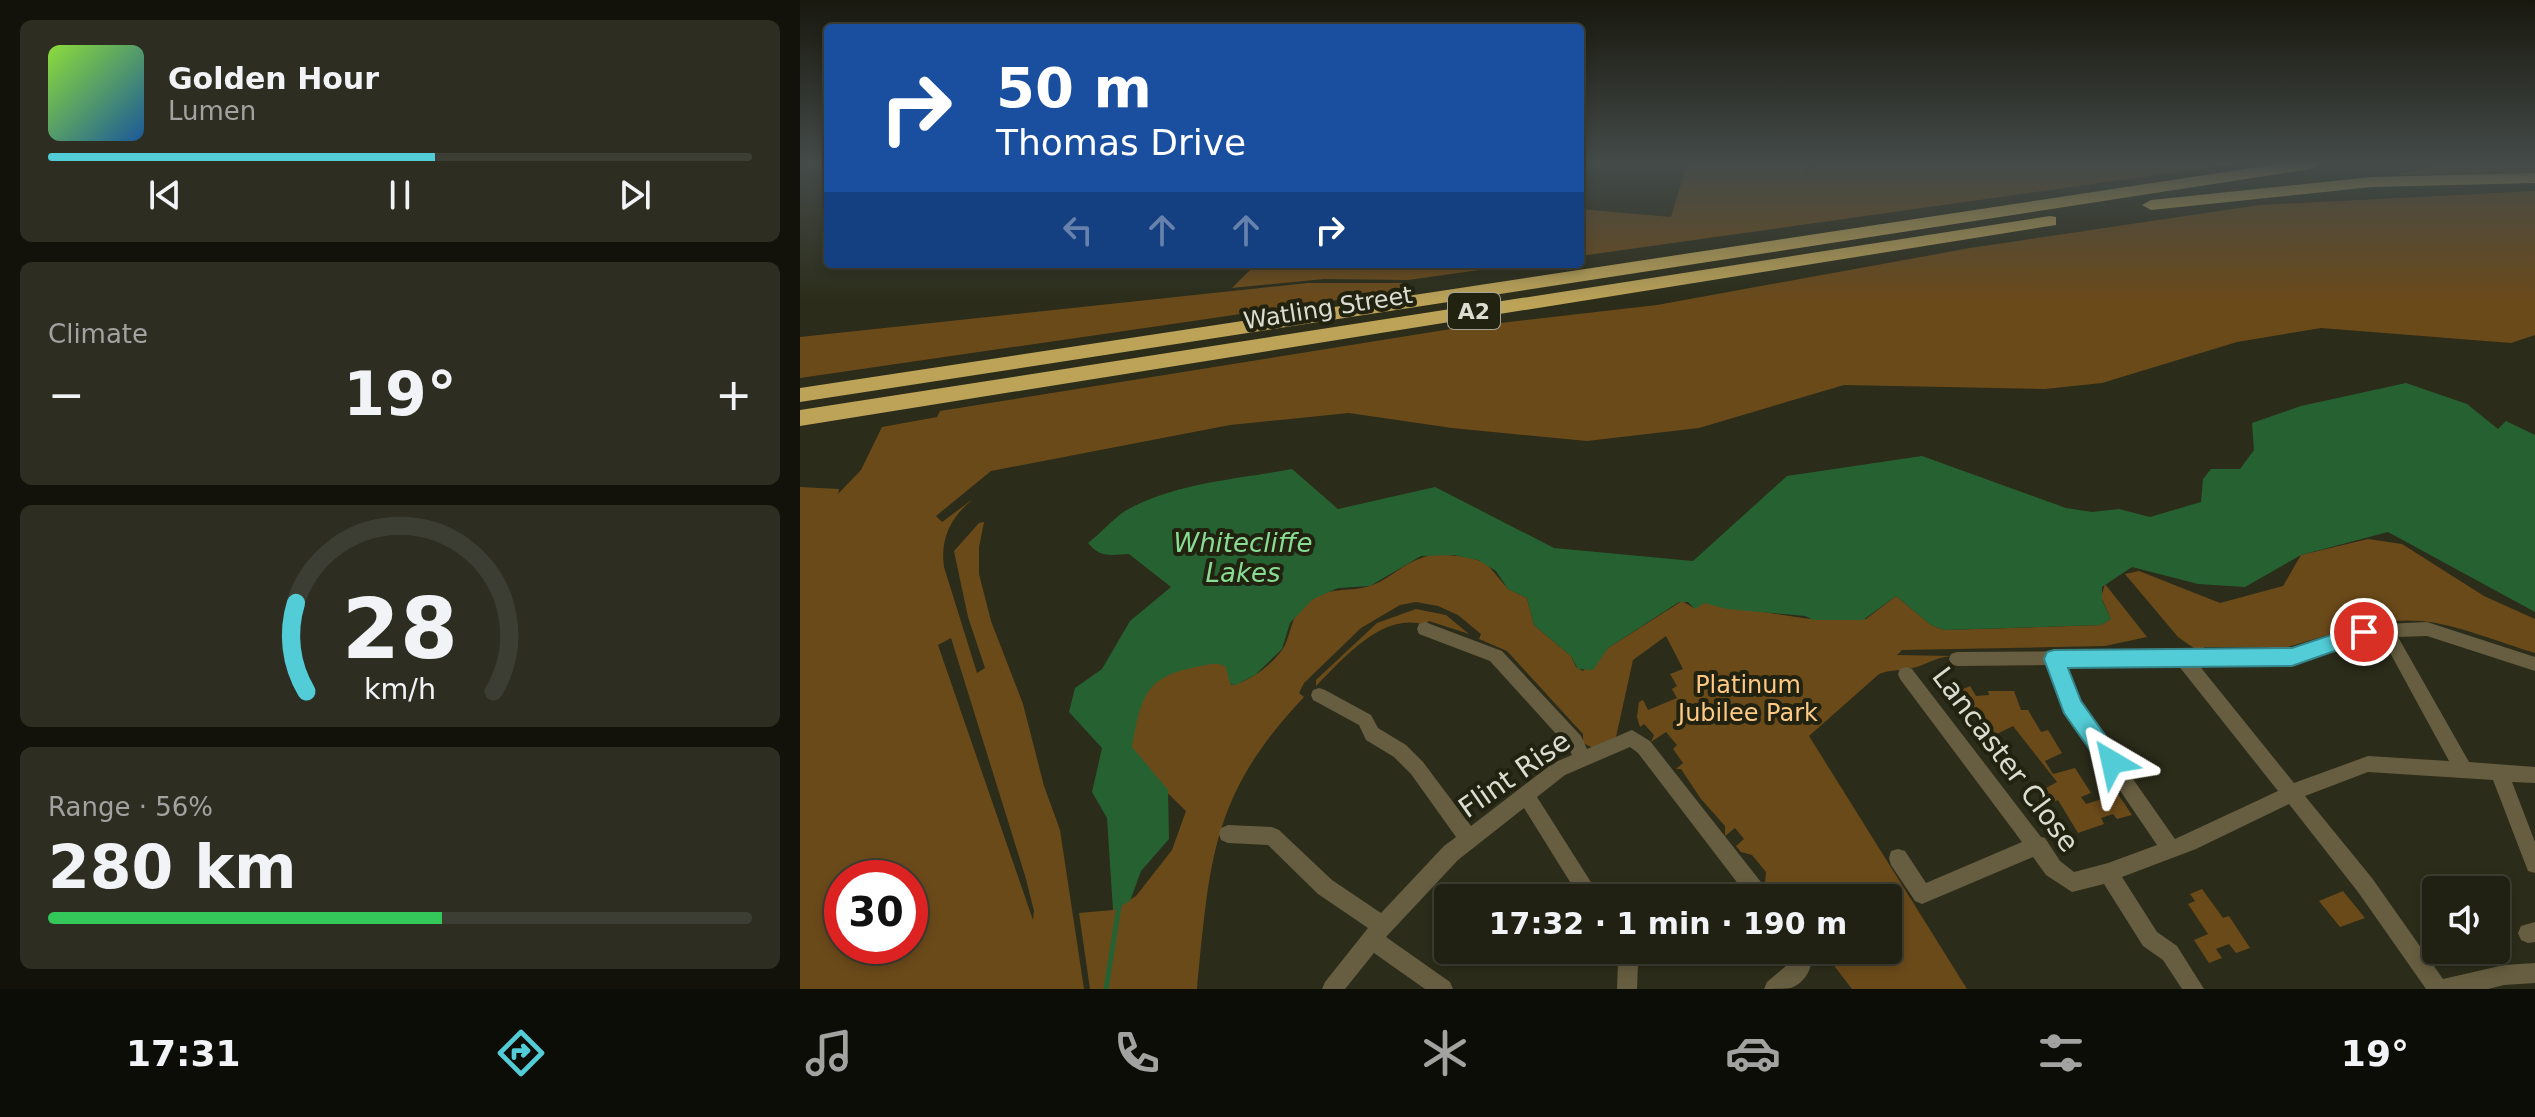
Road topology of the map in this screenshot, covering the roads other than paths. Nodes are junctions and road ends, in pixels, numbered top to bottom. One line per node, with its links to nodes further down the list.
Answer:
1 (2019, 210): 3 (highway, Watling Street / A2)
2 (2121, 210): 6 (highway, Watling Street / A2)
3 (1265, 324): 4 (highway); 5 (highway, Watling Street / A2)
4 (800, 381)
5 (800, 395)
6 (800, 418)
7 (1425, 629): 15 (street)
8 (2386, 630): 9 (street); 12 (street); 16 (street)
9 (2182, 657): 11 (street); 20 (street)
10 (1957, 659): 11 (street)
11 (2054, 659): 24 (street)
12 (2535, 664)
13 (1906, 674): 23 (street, Lancaster Close)
14 (1319, 695): 22 (street)
15 (1581, 757): 19 (street, Flint Rise); 29 (street, Flint Rise)
16 (2463, 769): 17 (street); 20 (street)
17 (2497, 771): 18 (street); 26 (street)
18 (2535, 775)
19 (1526, 795): 22 (street, Flint Rise); 28 (street)
20 (2292, 795): 24 (street); 39 (street)
21 (1228, 834): 30 (street)
22 (1469, 839): 30 (street, Flint Rise)
23 (2038, 845): 25 (street); 27 (street, Lancaster Close)
24 (2171, 849): 27 (street)
25 (1898, 858)
26 (2535, 864)
27 (2108, 873): 38 (street)
28 (1582, 884)
29 (1750, 884)
30 (1376, 933): 34 (street, Flint Rise); 35 (street)
31 (1628, 964): 36 (street)
32 (1803, 964): 37 (street)
33 (2535, 973): 39 (street)
34 (1332, 989)
35 (1443, 989)
36 (1627, 989)
37 (1774, 989)
38 (2194, 989)
39 (2441, 989)

